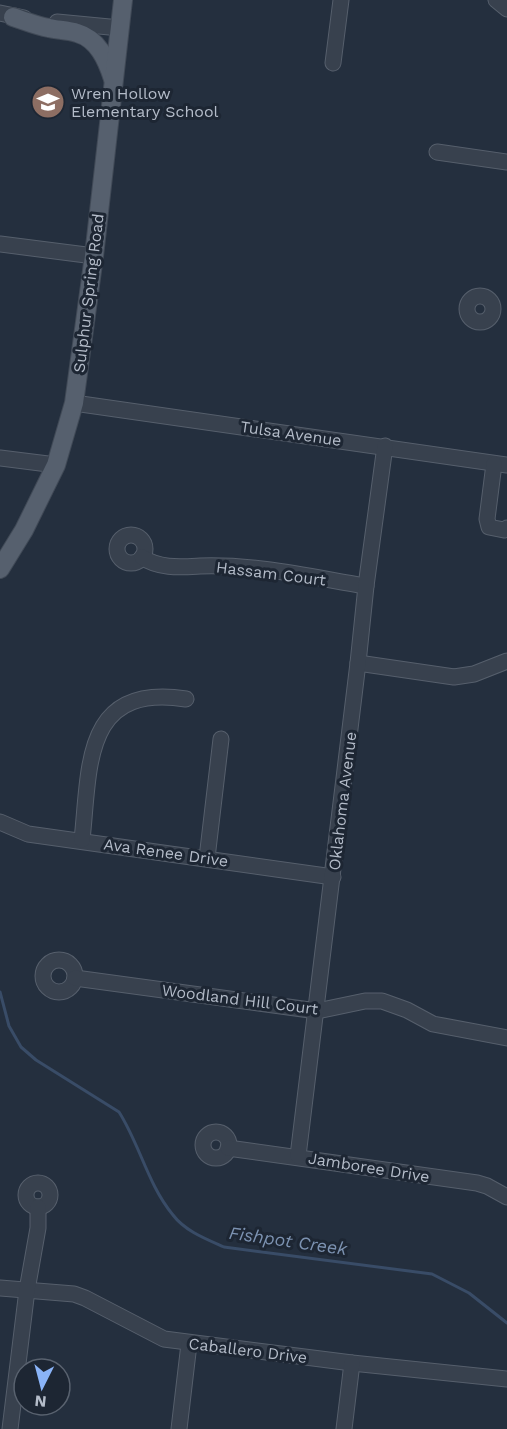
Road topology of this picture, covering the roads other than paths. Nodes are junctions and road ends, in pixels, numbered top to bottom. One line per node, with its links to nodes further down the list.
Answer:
1 (123, 0): 6 (main road, Sulphur Spring Road)
2 (341, 0): 7 (street)
3 (496, 0): 4 (street)
4 (507, 9)
5 (6, 15): 6 (street); 8 (main road)
6 (120, 28): 8 (main road, Sulphur Spring Road)
7 (333, 63)
8 (114, 82): 12 (main road, Sulphur Spring Road)
9 (437, 152): 10 (street)
10 (507, 162)
11 (0, 244): 12 (street)
12 (94, 256): 13 (main road, Sulphur Spring Road)
13 (74, 403): 14 (street, Tulsa Avenue); 17 (main road, Sulphur Spring Road)
14 (385, 446): 16 (street, Tulsa Avenue); 21 (street, Oklahoma Avenue)
15 (0, 458): 17 (street)
16 (501, 464): 18 (street)
17 (56, 465): 20 (main road, Sulphur Spring Road)
18 (507, 528)
19 (142, 558): 21 (street, Hassam Court)
20 (0, 570)
21 (366, 586): 23 (street, Oklahoma Avenue)
22 (507, 661): 23 (street)
23 (358, 663): 29 (street, Oklahoma Avenue)
24 (186, 699): 27 (street)
25 (221, 739): 28 (street)
26 (0, 822): 27 (street, Ava Renee Drive)
27 (82, 840): 28 (street, Ava Renee Drive)
28 (207, 858): 29 (street, Ava Renee Drive)
29 (333, 877): 31 (street, Oklahoma Avenue)
30 (75, 978): 31 (street, Woodland Hill Court)
31 (317, 1011): 32 (street, Woodland Hill Court); 34 (street, Oklahoma Avenue)
32 (507, 1038)
33 (228, 1148): 34 (street, Jamboree Drive)
34 (298, 1156): 35 (street, Jamboree Drive)
35 (507, 1197)
36 (38, 1207): 38 (street)
37 (0, 1288): 38 (street, Caballero Drive)
38 (27, 1290): 39 (street, Caballero Drive); 42 (street)
39 (189, 1344): 40 (street, Caballero Drive); 43 (street)
40 (352, 1363): 41 (street, Caballero Drive); 44 (street)
41 (507, 1379)
42 (10, 1429)
43 (179, 1429)
44 (344, 1429)

